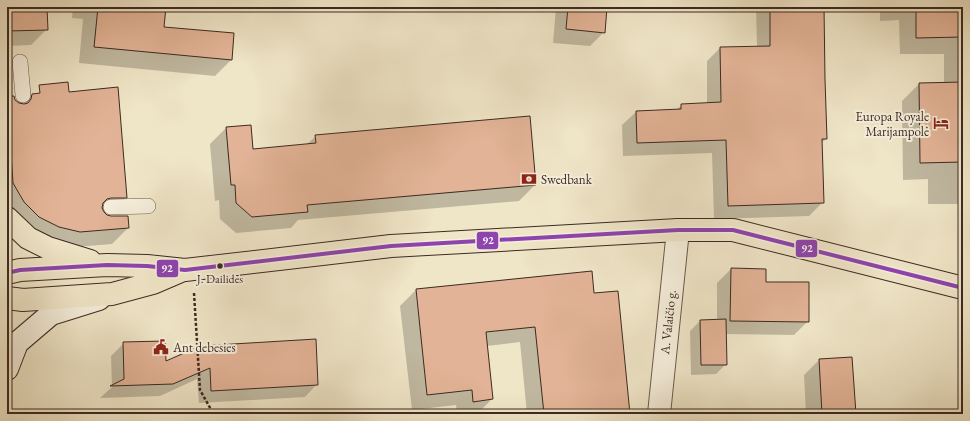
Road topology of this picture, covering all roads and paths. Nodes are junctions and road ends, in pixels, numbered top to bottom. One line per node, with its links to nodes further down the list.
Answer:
1 (20, 62): 2 (lane)
2 (23, 95)
3 (148, 206): 4 (lane)
4 (110, 207)
5 (7, 218): 7 (highway)
6 (678, 230): 8 (highway); 10 (highway); 15 (street, A. Valaičio g.)
7 (107, 265): 8 (highway); 9 (highway)
8 (189, 269): 11 (highway); 14 (path)
9 (7, 273)
10 (963, 288)
11 (112, 294): 12 (highway); 13 (street)
12 (7, 298)
13 (7, 369)
14 (214, 413)
15 (659, 414)

